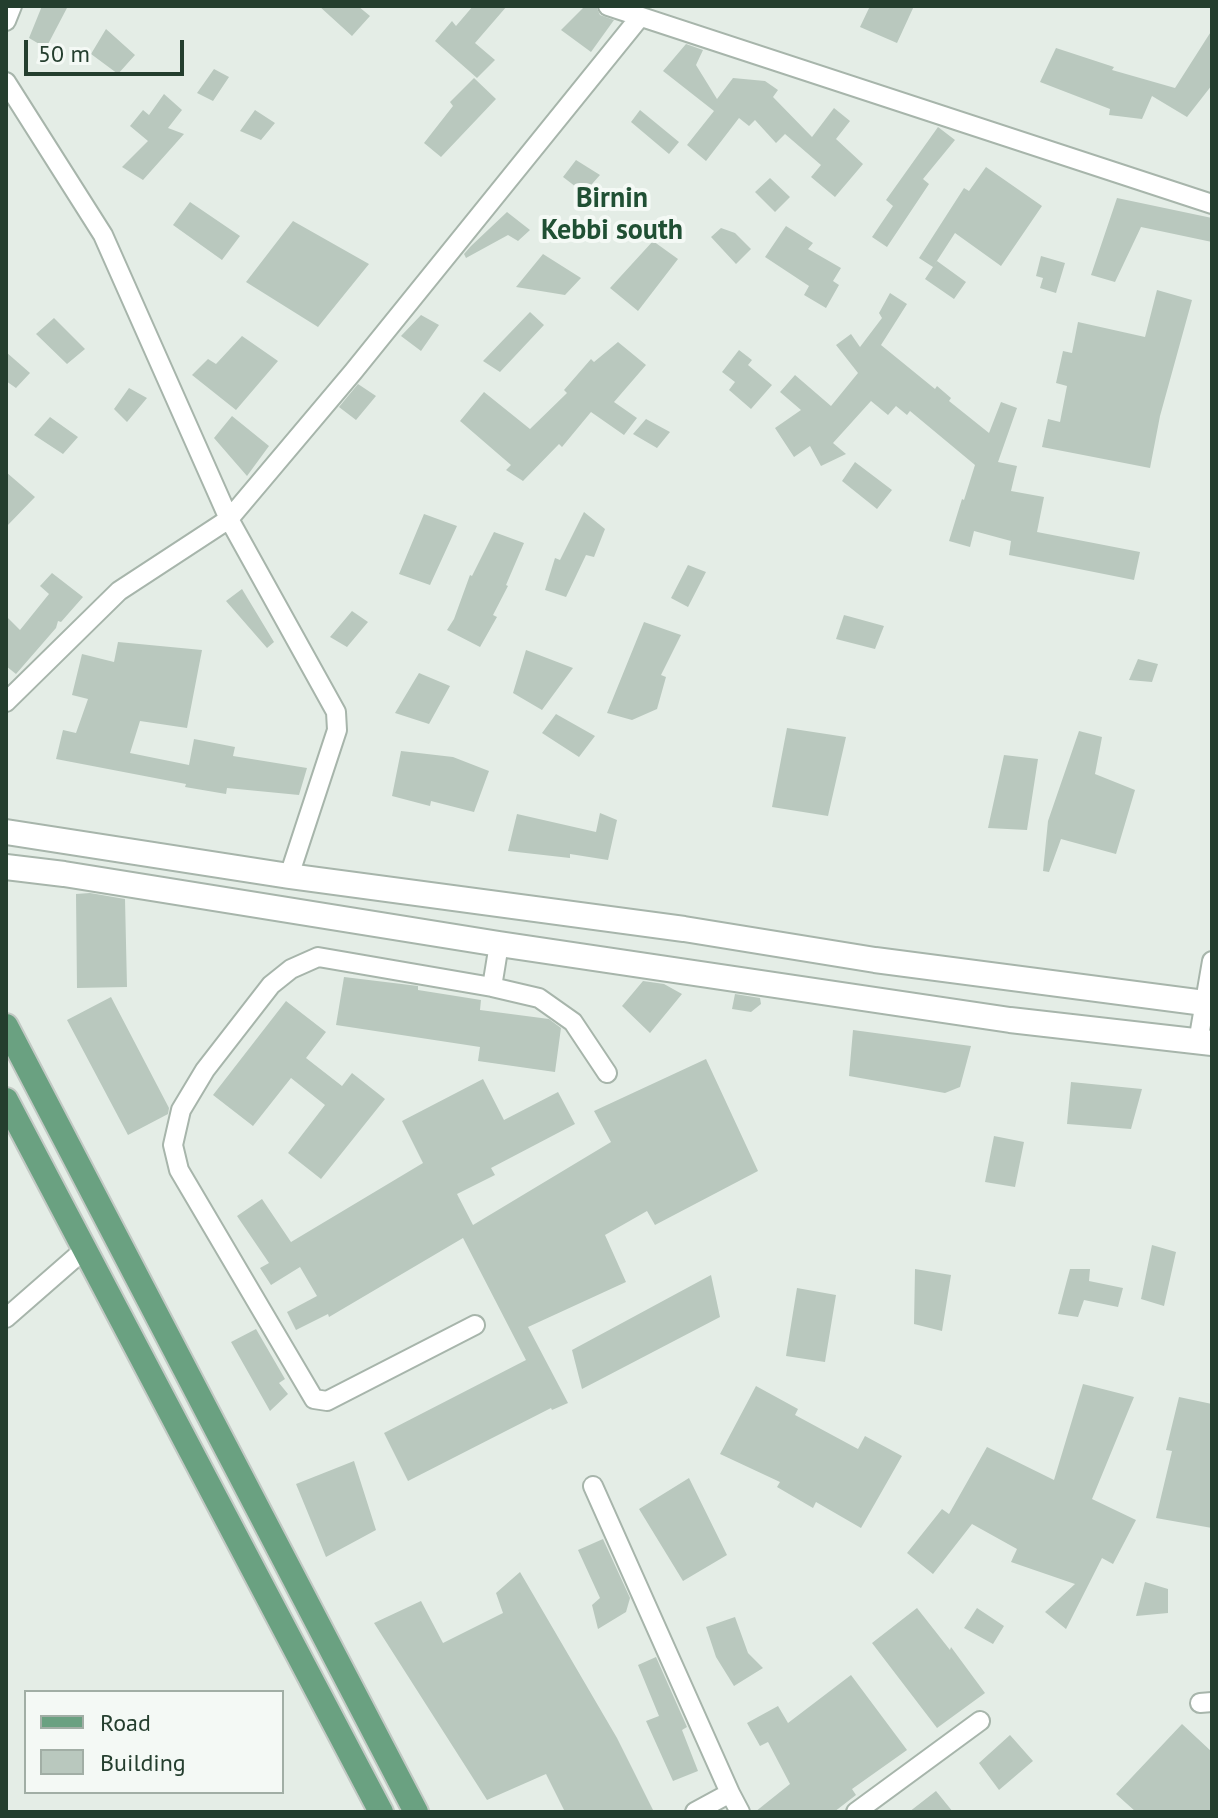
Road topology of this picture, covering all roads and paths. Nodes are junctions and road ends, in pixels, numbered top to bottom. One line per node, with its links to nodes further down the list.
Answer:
1 (12, 6): 4 (street)
2 (608, 6): 3 (street)
3 (640, 17): 6 (street); 7 (street)
4 (6, 21)
5 (6, 82): 7 (street)
6 (1212, 204)
7 (229, 519): 8 (street); 11 (street)
8 (6, 702)
9 (6, 832): 11 (street)
10 (6, 867): 13 (street)
11 (289, 876): 12 (street)
12 (507, 905): 13 (street); 16 (street)
13 (499, 944): 15 (street); 18 (street)
14 (1212, 961): 16 (street)
15 (492, 987): 19 (street); 23 (street)
16 (1209, 1004): 18 (street)
17 (6, 1026): 28 (main road)
18 (1205, 1042)
19 (607, 1073)
20 (6, 1100): 21 (main road)
21 (85, 1249): 22 (street); 27 (main road)
22 (6, 1318)
23 (475, 1325)
24 (593, 1486): 26 (street)
25 (980, 1721): 31 (street)
26 (730, 1793): 29 (street); 30 (street)
27 (381, 1812)
28 (416, 1812)
29 (695, 1812)
30 (740, 1812)
31 (856, 1812)

